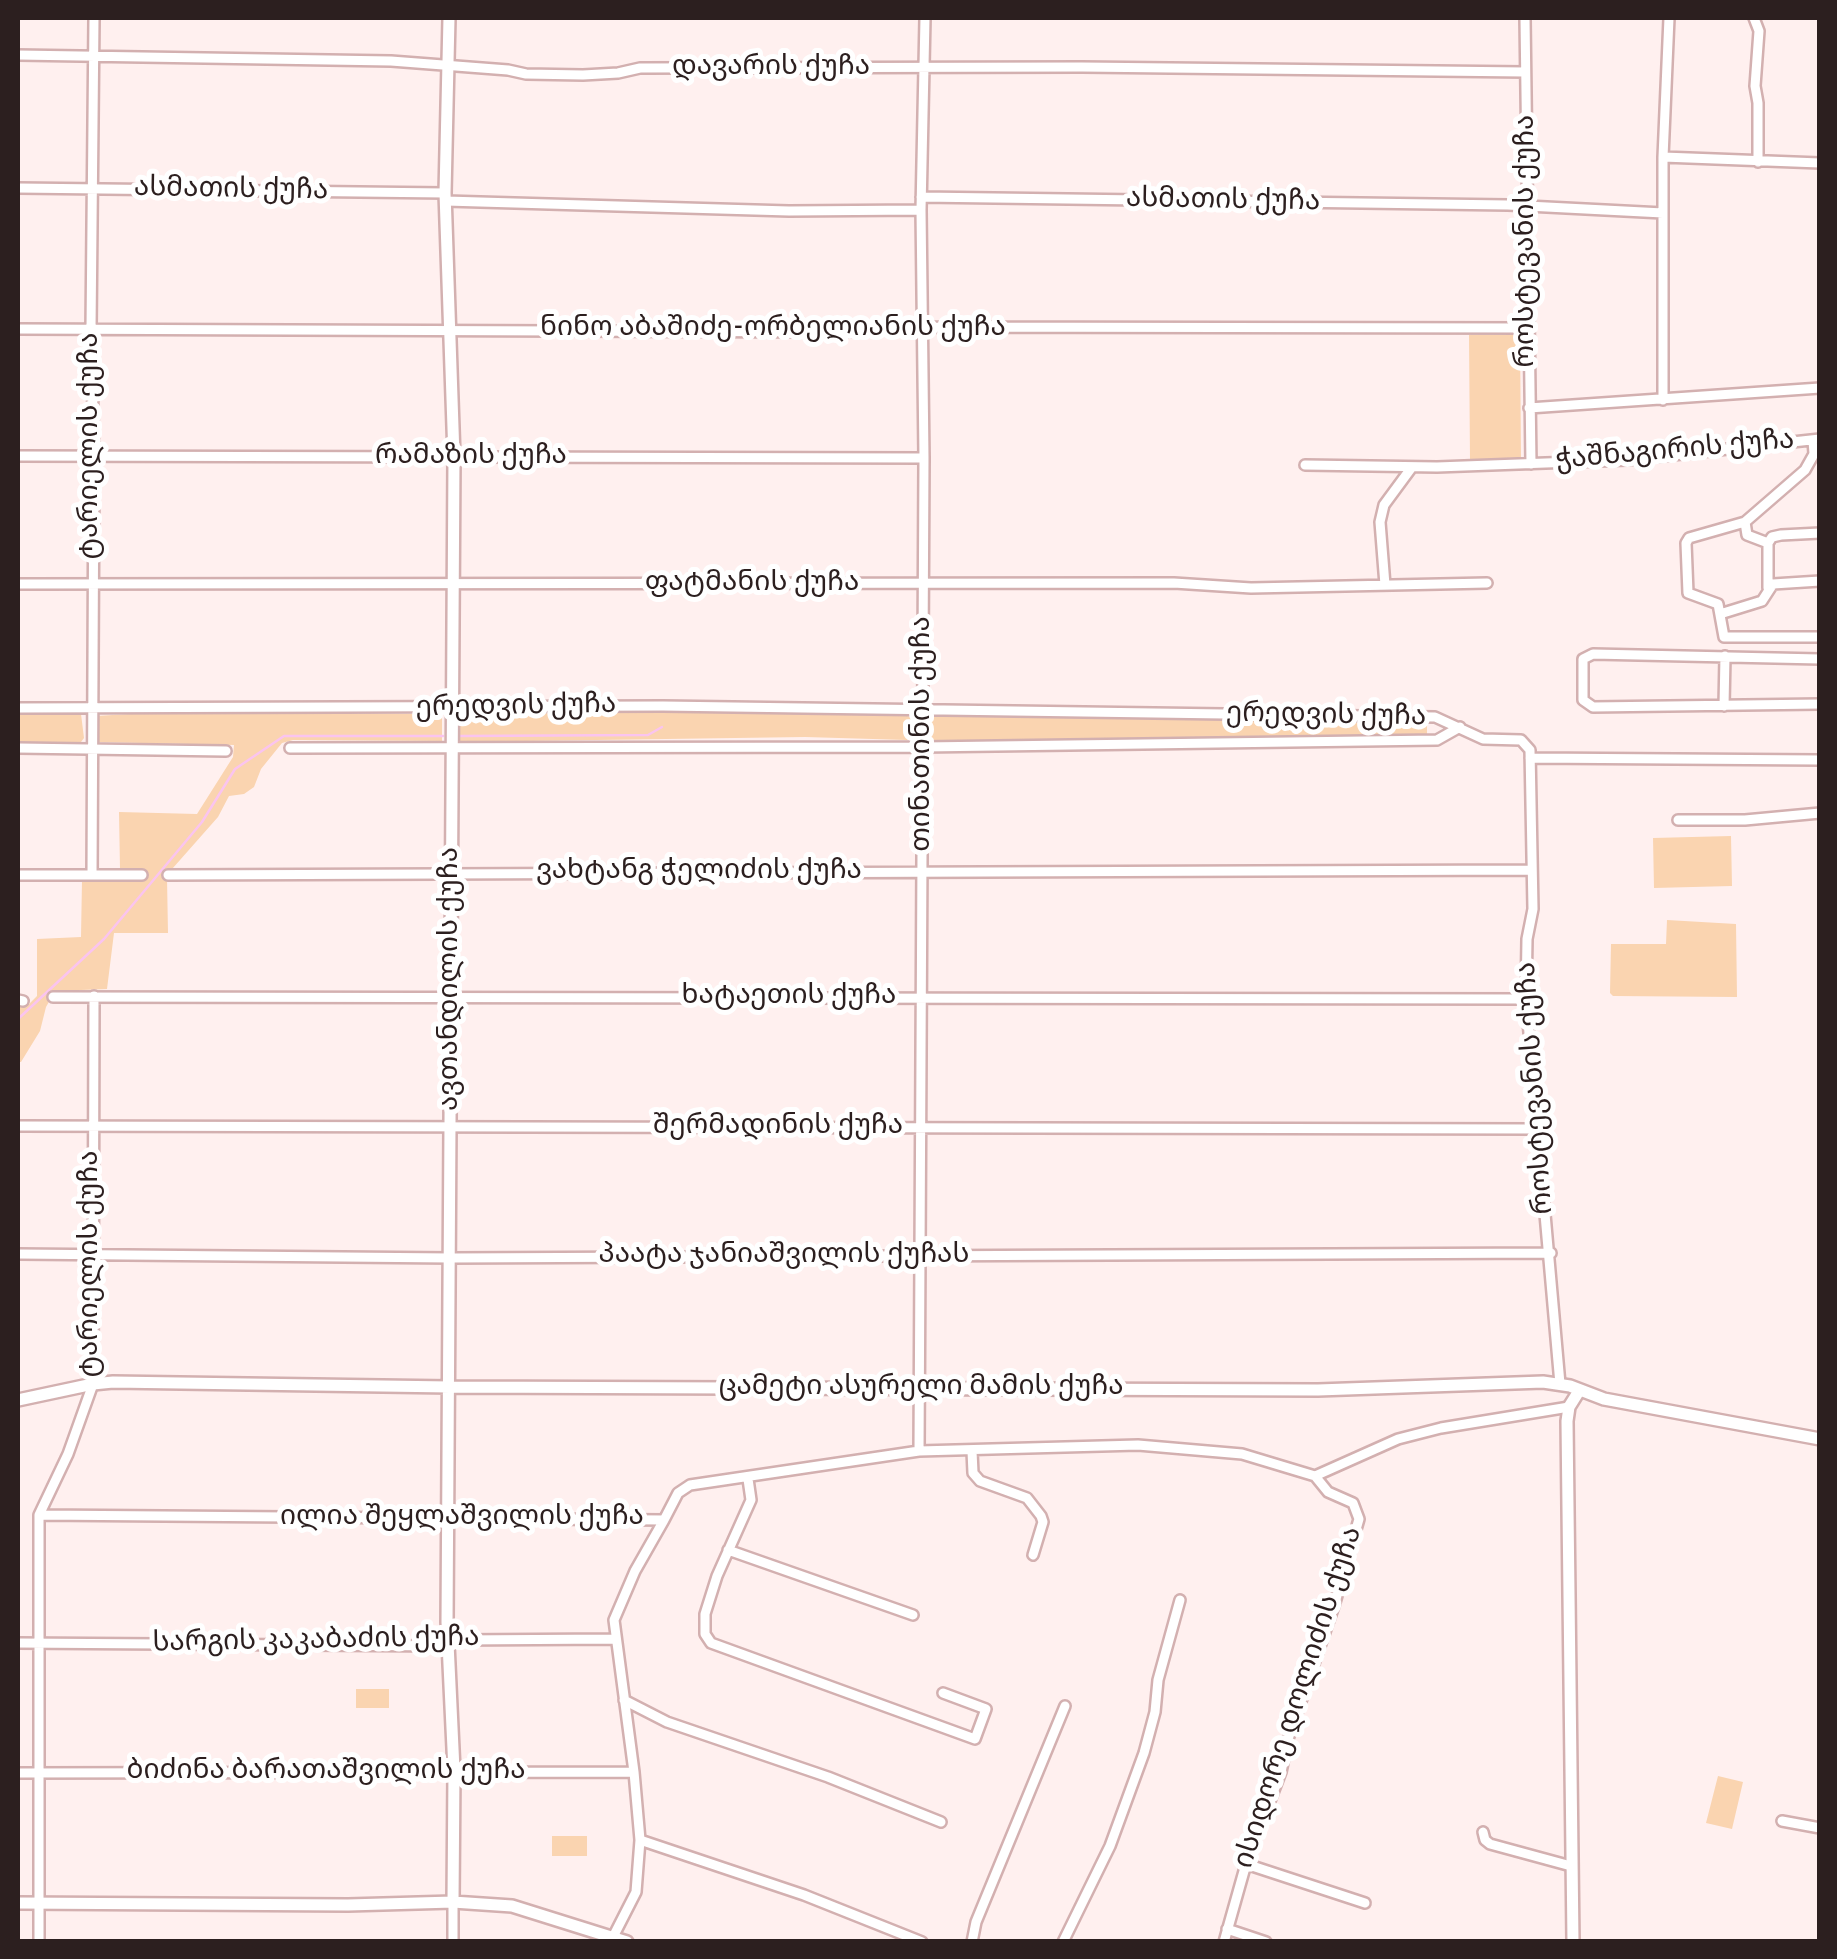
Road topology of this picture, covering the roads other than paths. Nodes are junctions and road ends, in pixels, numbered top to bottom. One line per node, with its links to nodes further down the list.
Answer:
1 (94, 18): 8 (street, ტარიელის ქუჩა)
2 (449, 18): 9 (street, ავთანდილის ქუჩა)
3 (925, 18): 10 (street, თინათინის ქუჩა)
4 (1525, 18): 11 (street, როსტევანის ქუჩა)
5 (1668, 18): 12 (street)
6 (1754, 18): 13 (street)
7 (18, 55): 8 (street, დავარის ქუჩა)
8 (94, 56): 9 (street, დავარის ქუჩა); 16 (street, ტარიელის ქუჩა)
9 (447, 65): 10 (street, დავარის ქუჩა); 17 (street, ავთანდილის ქუჩა)
10 (925, 69): 11 (street, დავარის ქუჩა); 18 (street, თინათინის ქუჩა)
11 (1525, 72): 19 (street, როსტევანის ქუჩა)
12 (1664, 158): 13 (street); 21 (street)
13 (1758, 162): 14 (street)
14 (1820, 164)
15 (18, 188): 16 (street, ასმათის ქუჩა)
16 (94, 189): 17 (street, ასმათის ქუჩა); 25 (street, ტარიელის ქუჩა)
17 (445, 197): 20 (street, ასმათის ქუჩა); 26 (street, ავთანდილის ქუჩა)
18 (921, 197): 19 (street, ასმათის ქუჩა); 20 (street, თინათინის ქუჩა)
19 (1526, 206): 21 (street, ასმათის ქუჩა); 23 (street, როსტევანის ქუჩა)
20 (921, 210): 22 (street, თინათინის ქუჩა)
21 (1663, 213): 28 (street)
22 (921, 327): 23 (street, ნინო აბაშიძე-ორბელიანის ქუჩა); 26 (street, ნინო აბაშიძე-ორბელიანის ქუჩა); 34 (street, თინათინის ქუჩა)
23 (1528, 328): 29 (street, როსტევანის ქუჩა)
24 (18, 329): 25 (street, ნინო აბაშიძე-ორბელიანის ქუჩა)
25 (91, 329): 26 (street, ნინო აბაშიძე-ორბელიანის ქუჩა); 32 (street, ტარიელის ქუჩა)
26 (450, 330): 33 (street, ავთანდილის ქუჩა)
27 (1820, 388): 28 (street)
28 (1663, 400): 29 (street)
29 (1528, 408): 36 (street, როსტევანის ქუჩა)
30 (1816, 440): 36 (street, ჭაშნაგირის ქუჩა); 38 (street)
31 (18, 456): 32 (street, რამაზის ქუჩა)
32 (94, 456): 33 (street, რამაზის ქუჩა); 44 (street, ტარიელის ქუჩა)
33 (454, 457): 34 (street, რამაზის ქუჩა); 46 (street, ავთანდილის ქუჩა)
34 (924, 458): 42 (street, თინათინის ქუჩა)
35 (1305, 464): 37 (street, ჭაშნაგირის ქუჩა)
36 (1530, 464): 37 (street, ჭაშნაგირის ქუჩა)
37 (1412, 467): 47 (street)
38 (1744, 522): 40 (street); 49 (street)
39 (1820, 533): 40 (street)
40 (1768, 542): 48 (street)
41 (1820, 581): 48 (street)
42 (924, 582): 46 (street, ფატმანის ქუჩა); 47 (street, ფატმანის ქუჩა); 59 (street, თინათინის ქუჩა)
43 (18, 584): 44 (street, ფატმანის ქუჩა)
44 (91, 584): 46 (street, ფატმანის ქუჩა); 57 (street, ტარიელის ქუჩა)
45 (1487, 584): 47 (street, ფატმანის ქუჩა)
46 (452, 585): 58 (street, ავთანდილის ქუჩა)
47 (1384, 585)
48 (1768, 588): 49 (street)
49 (1720, 614): 50 (street)
50 (1724, 637): 51 (street); 52 (street)
51 (1820, 637)
52 (1719, 656): 53 (street); 55 (street); 55 (street)
53 (1820, 659)
54 (1820, 704): 55 (street)
55 (1724, 706)
56 (18, 708): 57 (street, ერედვის ქუჩა)
57 (92, 708): 58 (street, ერედვის ქუჩა); 64 (street, ტარიელის ქუჩა)
58 (452, 709): 59 (street, ერედვის ქუჩა); 61 (street, ავთანდილის ქუჩა)
59 (923, 710): 60 (street, ერედვის ქუჩა); 62 (street, თინათინის ქუჩა)
60 (1460, 727): 62 (street, ერედვის ქუჩა); 67 (street)
61 (452, 746): 62 (street, ერედვის ქუჩა); 65 (street, ერედვის ქუჩა); 72 (street, ავთანდილის ქუჩა)
62 (923, 747): 73 (street, თინათინის ქუჩა)
63 (18, 748): 64 (street)
64 (92, 748): 66 (street); 76 (street, ტარიელის ქუჩა)
65 (290, 748)
66 (226, 751)
67 (1530, 758): 68 (street); 71 (street, როსტევანის ქუჩა)
68 (1820, 760)
69 (1820, 813): 70 (street)
70 (1678, 820)
71 (1530, 870): 73 (street, ვახტანგ ჭელიძის ქუჩა); 82 (street, როსტევანის ქუჩა)
72 (451, 872): 73 (street, ვახტანგ ჭელიძის ქუჩა); 77 (street, ვახტანგ ჭელიძის ქუჩა); 80 (street, ავთანდილის ქუჩა)
73 (923, 872): 81 (street, თინათინის ქუჩა)
74 (142, 874): 76 (street)
75 (18, 875): 76 (street)
76 (92, 875)
77 (168, 875)
78 (94, 996): 79 (street, ხატაეთის ქუჩა); 80 (street, ხატაეთის ქუჩა); 84 (street, ტარიელის ქუჩა)
79 (53, 997)
80 (450, 997): 81 (street, ხატაეთის ქუჩა); 86 (street, ავთანდილის ქუჩა)
81 (922, 997): 82 (street, ხატაეთის ქუჩა); 85 (street, თინათინის ქუჩა)
82 (1526, 1000): 87 (street, როსტევანის ქუჩა)
83 (18, 1126): 84 (street, შერმადინის ქუჩა)
84 (92, 1126): 86 (street, შერმადინის ქუჩა); 90 (street, ტარიელის ქუჩა)
85 (922, 1127): 86 (street, შერმადინის ქუჩა); 87 (street, შერმადინის ქუჩა); 91 (street, თინათინის ქუჩა)
86 (450, 1128): 92 (street, ავთანდილის ქუჩა)
87 (1538, 1129): 89 (street, როსტევანის ქუჩა)
88 (18, 1254): 90 (street, პაატა ჯანიაშვილის ქუჩას)
89 (1550, 1254): 91 (street, პაატა ჯანიაშვილის ქუჩას); 94 (street, როსტევანის ქუჩა)
90 (94, 1255): 92 (street, პაატა ჯანიაშვილის ქუჩას); 93 (street, ტარიელის ქუჩა)
91 (921, 1256): 92 (street, პაატა ჯანიაშვილის ქუჩას); 95 (street, თინათინის ქუჩა)
92 (451, 1258): 96 (street, ავთანდილის ქუჩა)
93 (93, 1384): 96 (street, ცამეტი ასურელი მამის ქუჩა); 98 (street, ცამეტი ასურელი მამის ქუჩა); 105 (street, ტარიელის ქუჩა)
94 (1560, 1384): 95 (street, ცამეტი ასურელი მამის ქუჩა); 97 (street, ცამეტი ასურელი მამის ქუჩა)
95 (921, 1387): 96 (street, ცამეტი ასურელი მამის ქუჩა); 102 (street, თინათინის ქუჩა)
96 (450, 1388): 106 (street, ავთანდილის ქუჩა)
97 (1580, 1392): 99 (street); 100 (street, ცამეტი ასურელი მამის ქუჩა)
98 (18, 1400)
99 (1569, 1407): 103 (street); 129 (street)
100 (1820, 1439)
101 (972, 1450): 102 (street, ილია შეყლაშვილის ქუჩა); 103 (street, ილია შეყლაშვილის ქუჩა); 109 (street)
102 (918, 1451): 104 (street, ილია შეყლაშვილის ქუჩა)
103 (1315, 1476): 128 (street, ისიდორე დოლიძის ქუჩა)
104 (748, 1478): 107 (street, ილია შეყლაშვილის ქუჩა); 108 (street)
105 (39, 1515): 106 (street, ილია შეყლაშვილის ქუჩა); 113 (street, ტარიელის ქუჩა)
106 (447, 1518): 107 (street, ილია შეყლაშვილის ქუჩა); 115 (street, ავთანდილის ქუჩა)
107 (664, 1520): 112 (street)
108 (728, 1550): 111 (street); 116 (street)
109 (1032, 1555)
110 (1180, 1600): 141 (street)
111 (914, 1615)
112 (614, 1639): 115 (street, სარგის კაკაბაძის ქუჩა); 117 (street)
113 (37, 1642): 114 (street, სარგის კაკაბაძის ქუჩა); 115 (street, სარგის კაკაბაძის ქუჩა); 122 (street, ტარიელის ქუჩა)
114 (18, 1643)
115 (447, 1646): 119 (street, ავთანდილის ქუჩა)
116 (943, 1694)
117 (624, 1700): 120 (street); 123 (street)
118 (1065, 1706): 140 (street)
119 (454, 1770): 120 (street, ბიძინა ბარათაშვილის ქუჩა); 122 (street, ბიძინა ბარათაშვილის ქუჩა); 130 (street, ავთანდილის ქუჩა)
120 (634, 1772): 127 (street)
121 (18, 1773): 122 (street, ბიძინა ბარათაშვილის ქუჩა)
122 (39, 1773): 132 (street, ტარიელის ქუჩა)
123 (941, 1822)
124 (1782, 1822): 125 (street)
125 (1820, 1828)
126 (1483, 1832): 129 (street)
127 (640, 1840): 135 (street); 139 (street)
128 (1246, 1864): 133 (street); 134 (street, ისიდორე დოლიძის ქუჩა)
129 (1571, 1866): 144 (street)
130 (453, 1902): 132 (street); 135 (street); 137 (street, ავთანდილის ქუჩა)
131 (18, 1903): 132 (street)
132 (38, 1903): 136 (street, ტარიელის ქუჩა)
133 (1365, 1903)
134 (1228, 1929): 142 (street, ისიდორე დოლიძის ქუჩა); 143 (street)
135 (612, 1939): 138 (street)
136 (39, 1942)
137 (453, 1942)
138 (627, 1942)
139 (922, 1942)
140 (972, 1942)
141 (1063, 1942)
142 (1224, 1942)
143 (1266, 1942)
144 (1574, 1942)

